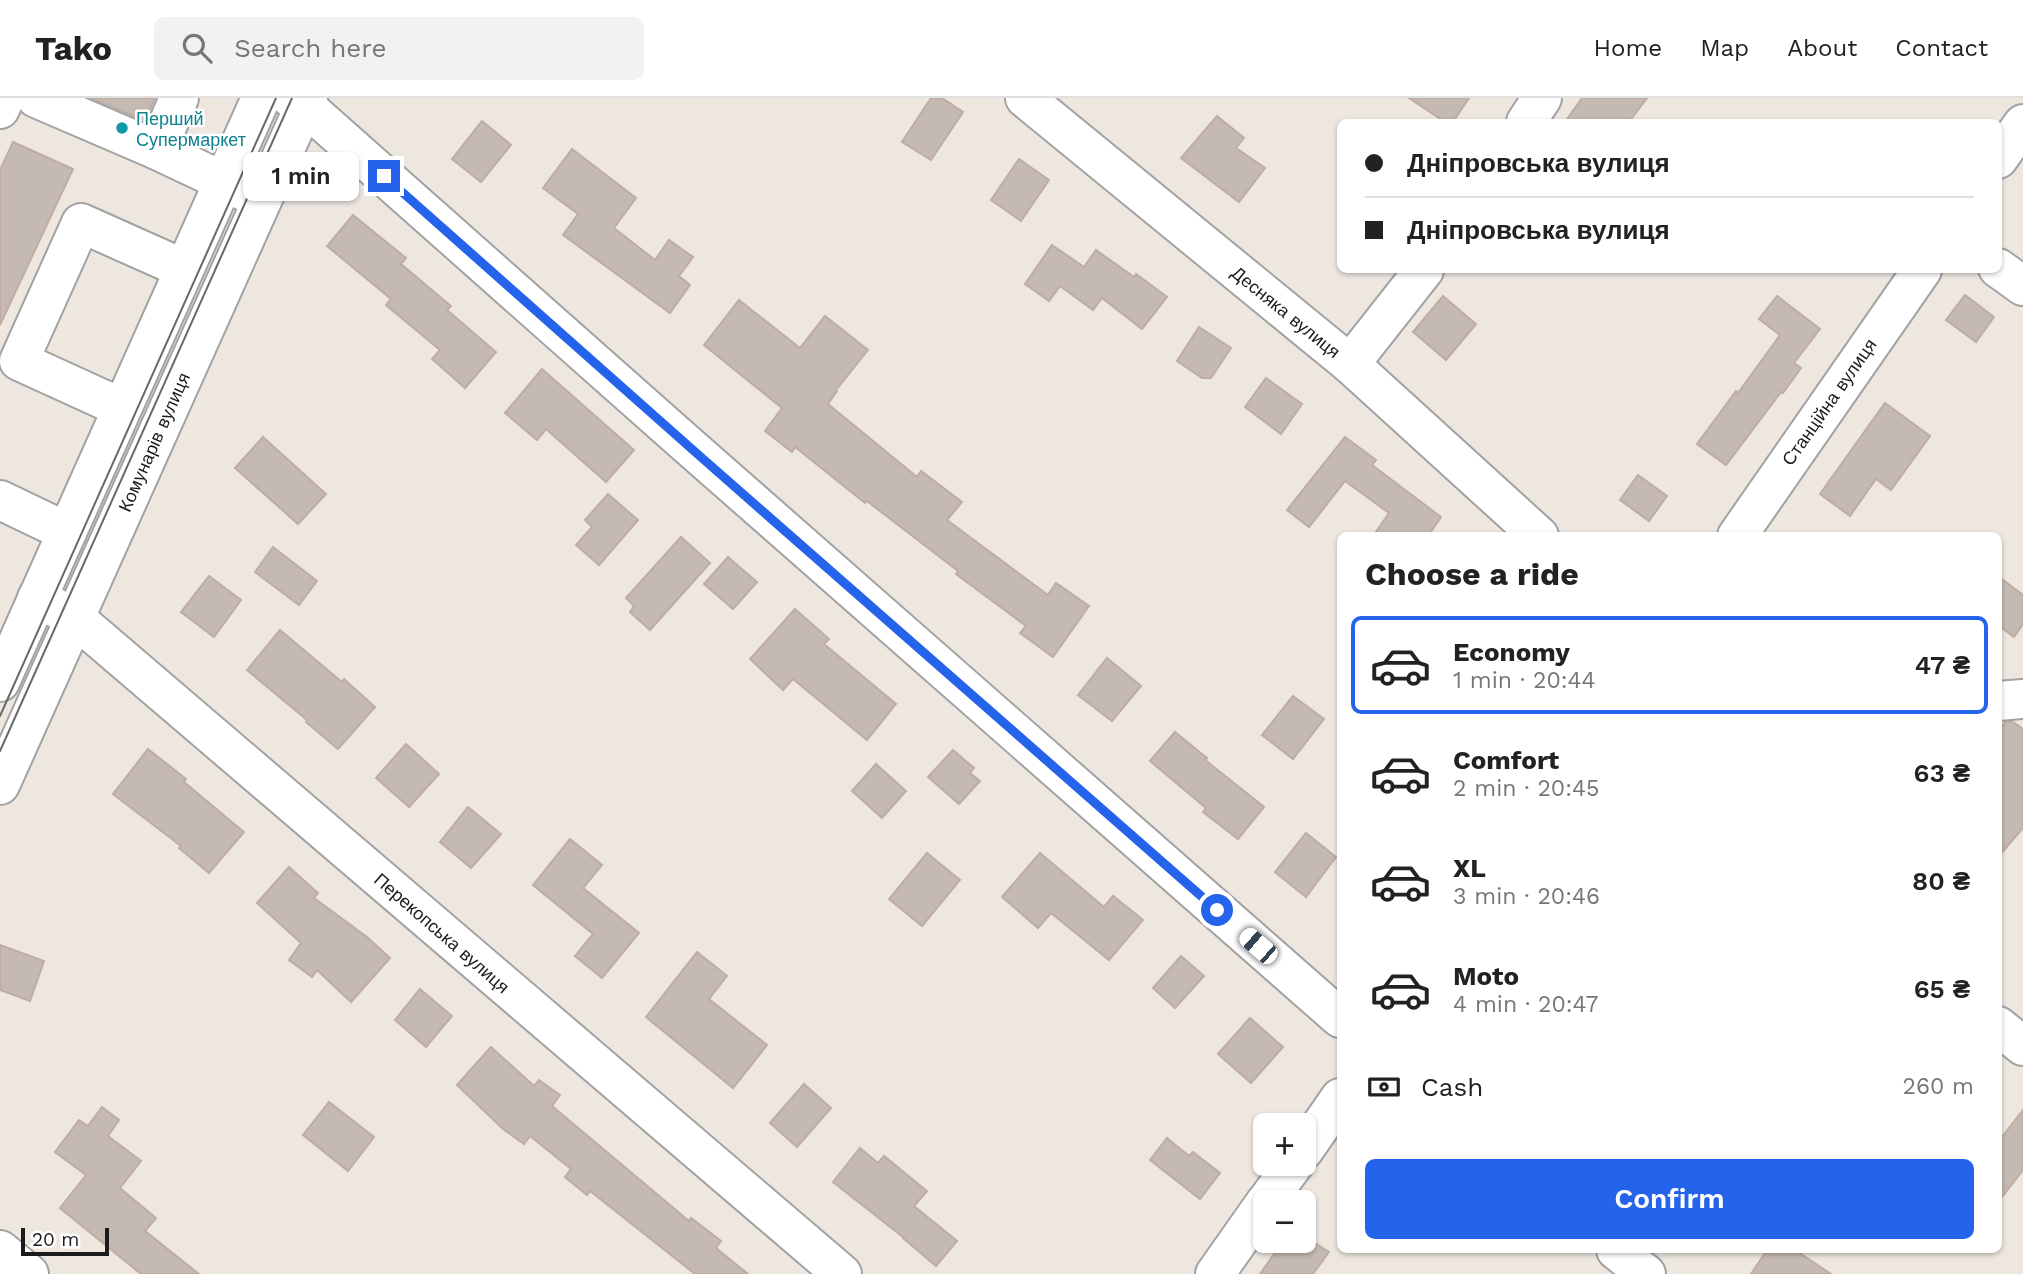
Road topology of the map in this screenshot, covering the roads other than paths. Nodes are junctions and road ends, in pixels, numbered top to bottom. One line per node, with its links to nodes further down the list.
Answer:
1 (5, 98): 8 (street)
2 (36, 98): 11 (street)
3 (179, 98): 11 (street)
4 (261, 98): 13 (street)
5 (1025, 98): 20 (street, Десняка вулиця)
6 (1542, 98): 9 (street)
7 (301, 100): 14 (street, Комунарів вулиця); 32 (street)
8 (0, 109)
9 (1528, 119)
10 (2023, 124): 12 (street)
11 (157, 150): 13 (street)
12 (2002, 153)
13 (224, 181): 14 (street); 15 (street)
14 (262, 200): 27 (street, Комунарів вулиця)
15 (184, 269): 21 (street); 21 (street)
16 (2002, 271): 19 (street)
17 (1422, 273): 20 (street)
18 (1920, 273): 25 (street, Станційна вулиця)
19 (2023, 286)
20 (1350, 364): 24 (street, Десняка вулиця)
21 (122, 408): 23 (street)
22 (0, 500): 23 (street)
23 (66, 532): 26 (street)
24 (1535, 532)
25 (1740, 532)
26 (37, 598): 27 (street, Перекопська вулиця); 28 (street)
27 (75, 618): 31 (street, Комунарів вулиця); 41 (street, Перекопська вулиця)
28 (0, 682)
29 (2023, 699): 30 (street)
30 (2002, 701)
31 (0, 785)
32 (1337, 1015)
33 (2002, 1029): 34 (street)
34 (2023, 1046)
35 (1337, 1102): 36 (street)
36 (1316, 1133)
37 (1253, 1221): 42 (street)
38 (0, 1250): 40 (street)
39 (1620, 1253): 43 (street)
40 (29, 1274)
41 (842, 1274)
42 (1215, 1274)
43 (1646, 1274)

